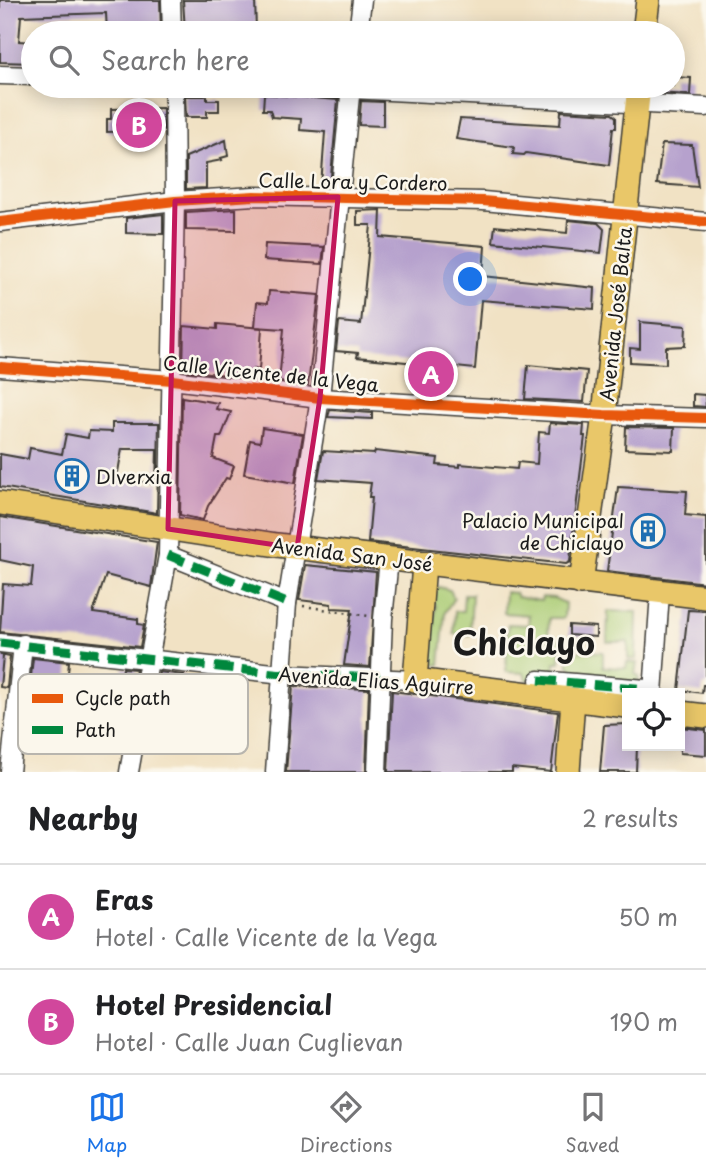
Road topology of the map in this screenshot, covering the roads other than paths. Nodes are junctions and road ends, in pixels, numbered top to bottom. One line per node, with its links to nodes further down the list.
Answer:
1 (171, 0): 4 (street)
2 (362, 0): 5 (street)
3 (648, 0): 6 (main road)
4 (172, 21)
5 (359, 21)
6 (645, 21)
7 (0, 75): 8 (street)
8 (21, 76)
9 (174, 98): 15 (street)
10 (350, 98): 14 (street)
11 (638, 98): 16 (main road, Avenida José Balta)
12 (659, 98): 13 (street)
13 (706, 107)
14 (338, 197): 15 (street, Calle Lora y Cordero); 16 (street, Calle Lora y Cordero); 21 (street)
15 (175, 201): 17 (street, Calle Lora y Cordero); 20 (street)
16 (626, 216): 18 (street, Calle Lora y Cordero); 22 (main road, Avenida José Balta)
17 (0, 222)
18 (706, 222)
19 (0, 366): 20 (street, Calle Vicente de la Vega)
20 (172, 380): 21 (street, Calle Vicente de la Vega); 25 (street)
21 (320, 398): 22 (street, Calle Vicente de la Vega); 26 (street)
22 (604, 415): 23 (street, Calle Vicente de la Vega); 30 (main road, Avenida José Balta)
23 (706, 418)
24 (0, 503): 25 (main road, Avenida San José)
25 (168, 529): 26 (main road, Avenida San José); 27 (street)
26 (297, 548): 28 (main road, Avenida San José); 33 (street)
27 (168, 555): 33 (street); 36 (street)
28 (389, 559): 29 (main road, Avenida San José); 40 (street)
29 (424, 564): 30 (main road, Avenida San José); 41 (main road)
30 (581, 583): 31 (main road, Avenida San José)
31 (660, 593): 32 (main road, Avenida San José); 44 (street)
32 (706, 597)
33 (287, 603): 39 (street)
34 (0, 643): 35 (street, Avenida Elias Aguirre)
35 (23, 644): 36 (street, Avenida Elias Aguirre); 37 (street)
36 (149, 658): 38 (street); 39 (street, Avenida Elias Aguirre)
37 (20, 674)
38 (146, 674)
39 (283, 674): 40 (street, Avenida Elias Aguirre); 53 (street)
40 (380, 678): 41 (street, Avenida Elias Aguirre); 54 (street)
41 (415, 680): 46 (main road, Avenida Elias Aguirre)
42 (539, 680): 43 (street)
43 (622, 688)
44 (650, 688)
45 (18, 693): 51 (street)
46 (573, 699): 47 (main road, Avenida Elias Aguirre); 55 (main road)
47 (622, 705)
48 (685, 714): 49 (main road)
49 (706, 716)
50 (132, 754): 52 (street)
51 (10, 772)
52 (129, 772)
53 (275, 772)
54 (377, 772)
55 (568, 772)

